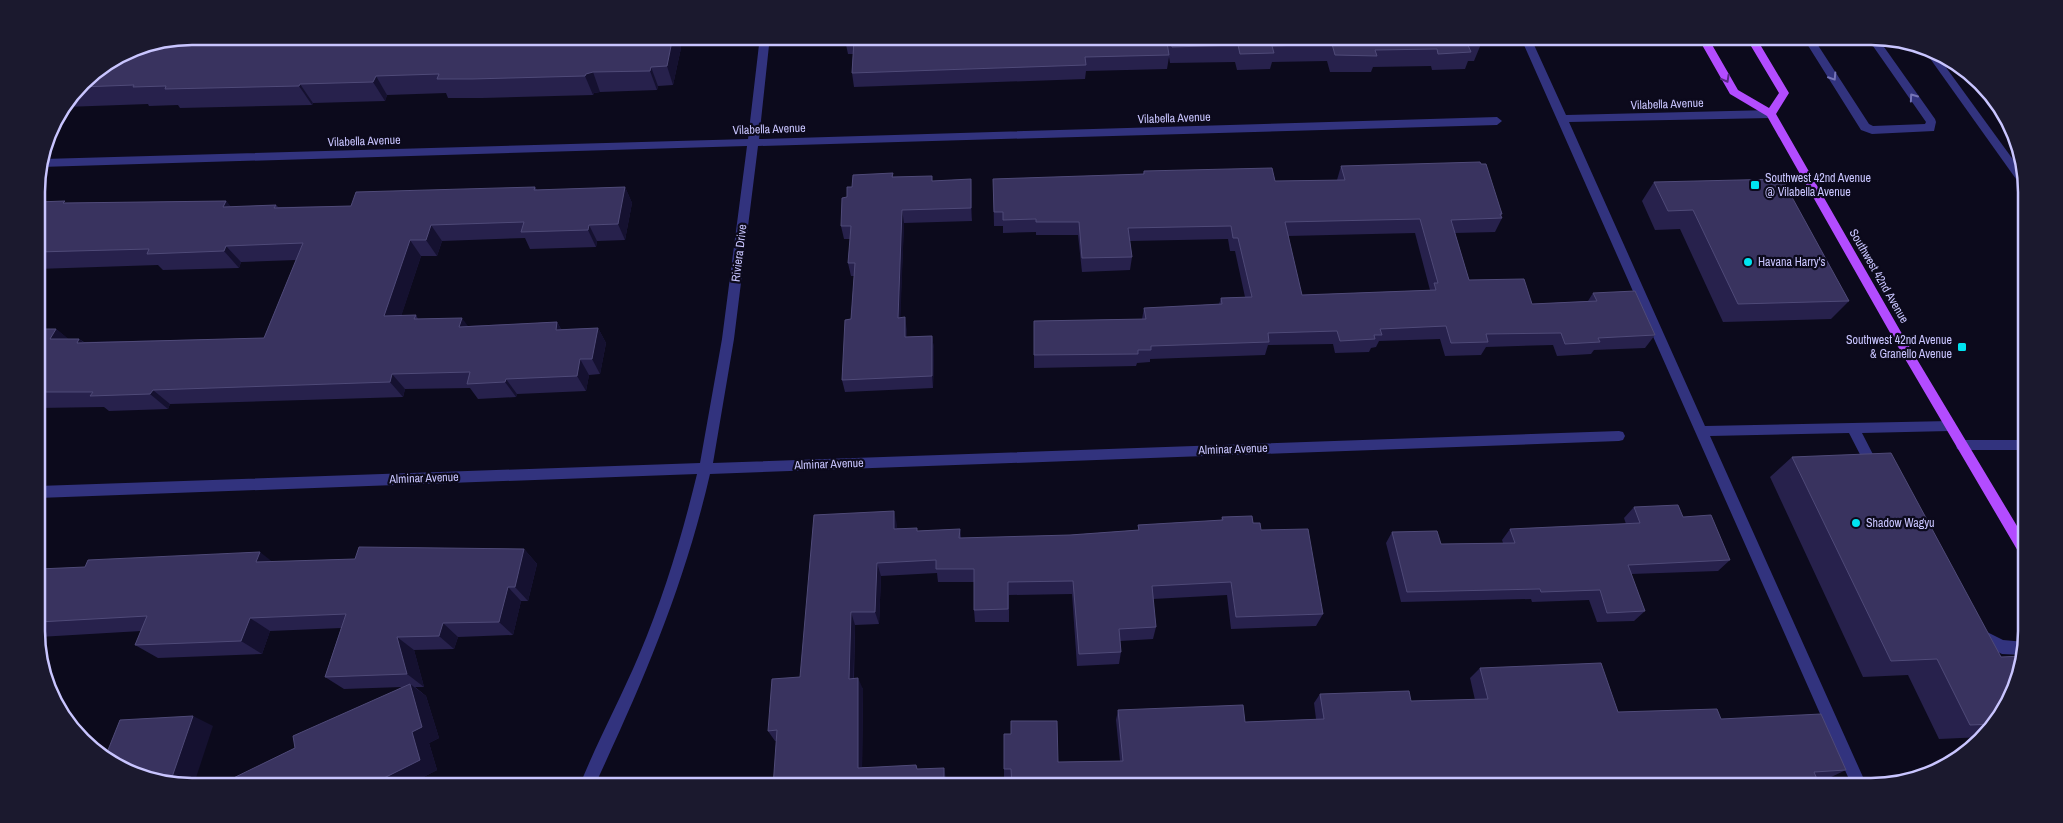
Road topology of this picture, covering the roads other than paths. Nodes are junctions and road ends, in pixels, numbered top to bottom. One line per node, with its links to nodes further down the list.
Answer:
1 (764, 45): 11 (street, Riviera Drive)
2 (1529, 45): 9 (street)
3 (1707, 45): 8 (main road, Southwest 42nd Avenue, one-way to 8)
4 (1755, 45): 8 (main road)
5 (1813, 45): 6 (street, one-way to 6)
6 (1878, 45)
7 (1936, 60): 13 (street)
8 (1770, 114): 9 (street, Vilabella Avenue); 14 (main road, Southwest 42nd Avenue)
9 (1564, 119): 16 (street)
10 (1497, 121): 11 (street, Vilabella Avenue)
11 (752, 142): 12 (street, Vilabella Avenue); 20 (street, Riviera Drive)
12 (48, 163)
13 (2017, 172)
14 (1950, 426): 15 (street); 18 (main road, Southwest 42nd Avenue)
15 (1853, 428): 16 (street); 21 (street)
16 (1703, 431): 27 (street)
17 (1619, 436): 20 (street, Alminar Avenue)
18 (1962, 445): 19 (street); 23 (main road, Southwest 42nd Avenue)
19 (2018, 445)
20 (704, 468): 22 (street, Alminar Avenue); 26 (street, Riviera Drive)
21 (1881, 481)
22 (45, 492)
23 (2018, 540)
24 (1962, 626): 25 (street)
25 (2017, 648)
26 (590, 778)
27 (1856, 778)

